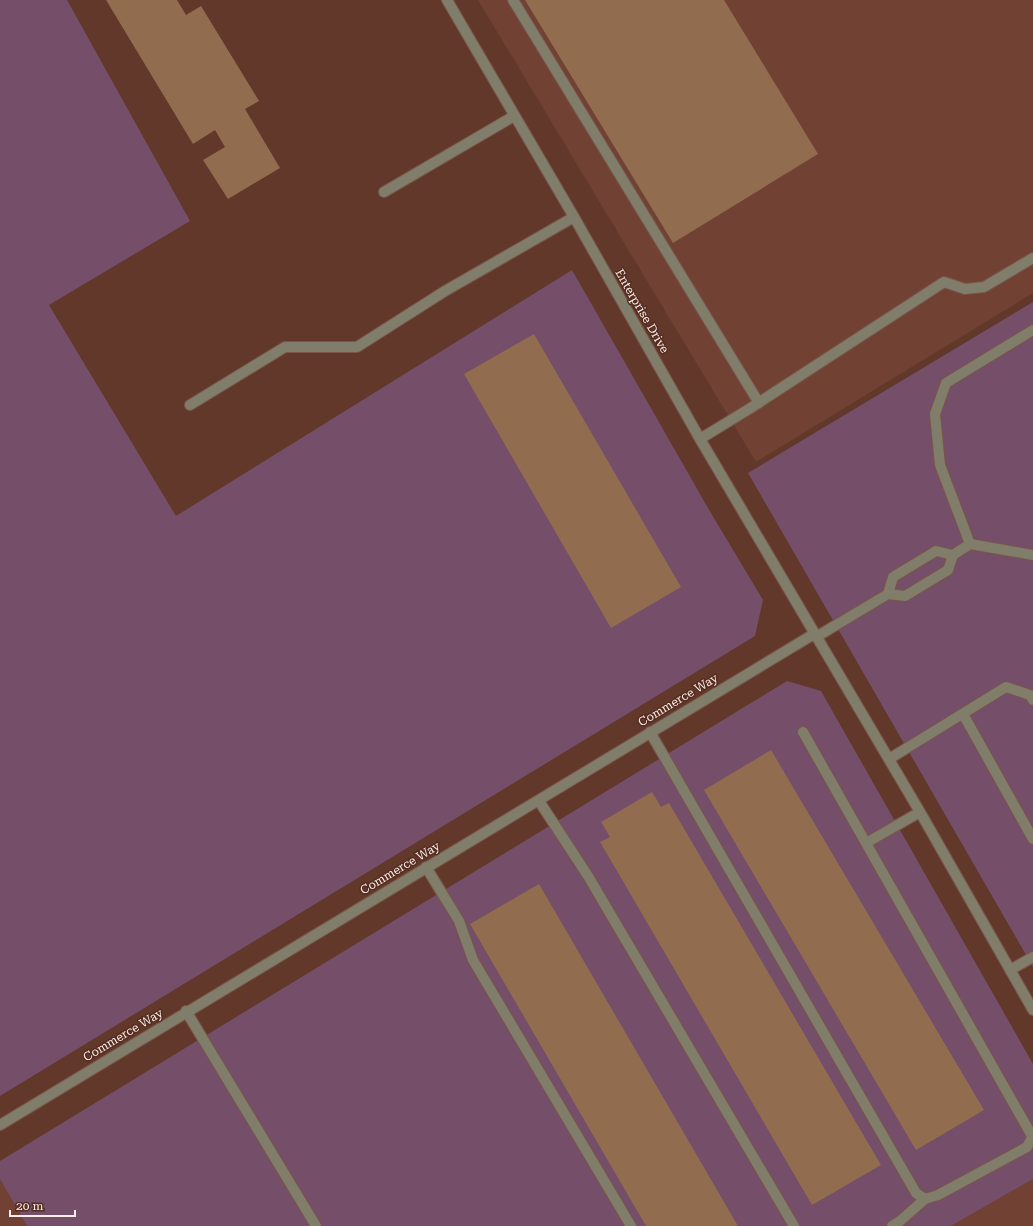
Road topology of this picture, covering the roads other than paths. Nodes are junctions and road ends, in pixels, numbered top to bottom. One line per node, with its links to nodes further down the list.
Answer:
1 (447, 0): 3 (street, Enterprise Drive)
2 (513, 0): 8 (street)
3 (514, 116): 4 (street); 5 (street, Enterprise Drive)
4 (384, 192)
5 (574, 217): 9 (street); 10 (street, Enterprise Drive)
6 (1033, 258): 8 (street)
7 (1033, 330): 11 (street)
8 (759, 403): 10 (street)
9 (190, 405)
10 (700, 439): 15 (street, Enterprise Drive)
11 (970, 544): 12 (street); 13 (street)
12 (953, 555): 14 (street); 14 (street)
13 (1033, 555)
14 (888, 594): 15 (street, Commerce Way)
15 (815, 635): 18 (street, Commerce Way); 20 (street, Enterprise Drive)
16 (1033, 700): 17 (street)
17 (963, 714): 20 (street); 23 (street)
18 (650, 732): 21 (street, Commerce Way); 32 (street)
19 (803, 732): 24 (street)
20 (889, 758): 22 (street, Enterprise Drive)
21 (539, 801): 25 (street, Commerce Way); 35 (street)
22 (920, 812): 24 (street); 27 (street, Enterprise Drive)
23 (1033, 839)
24 (866, 843): 31 (street)
25 (426, 868): 29 (street, Commerce Way); 34 (street)
26 (1033, 957): 27 (street)
27 (1010, 970): 28 (street, Enterprise Drive)
28 (1033, 1010)
29 (186, 1011): 30 (street, Commerce Way); 33 (street)
30 (0, 1125)
31 (1033, 1136): 32 (street)
32 (925, 1199): 36 (street)
33 (316, 1226)
34 (632, 1226)
35 (794, 1226)
36 (892, 1226)

